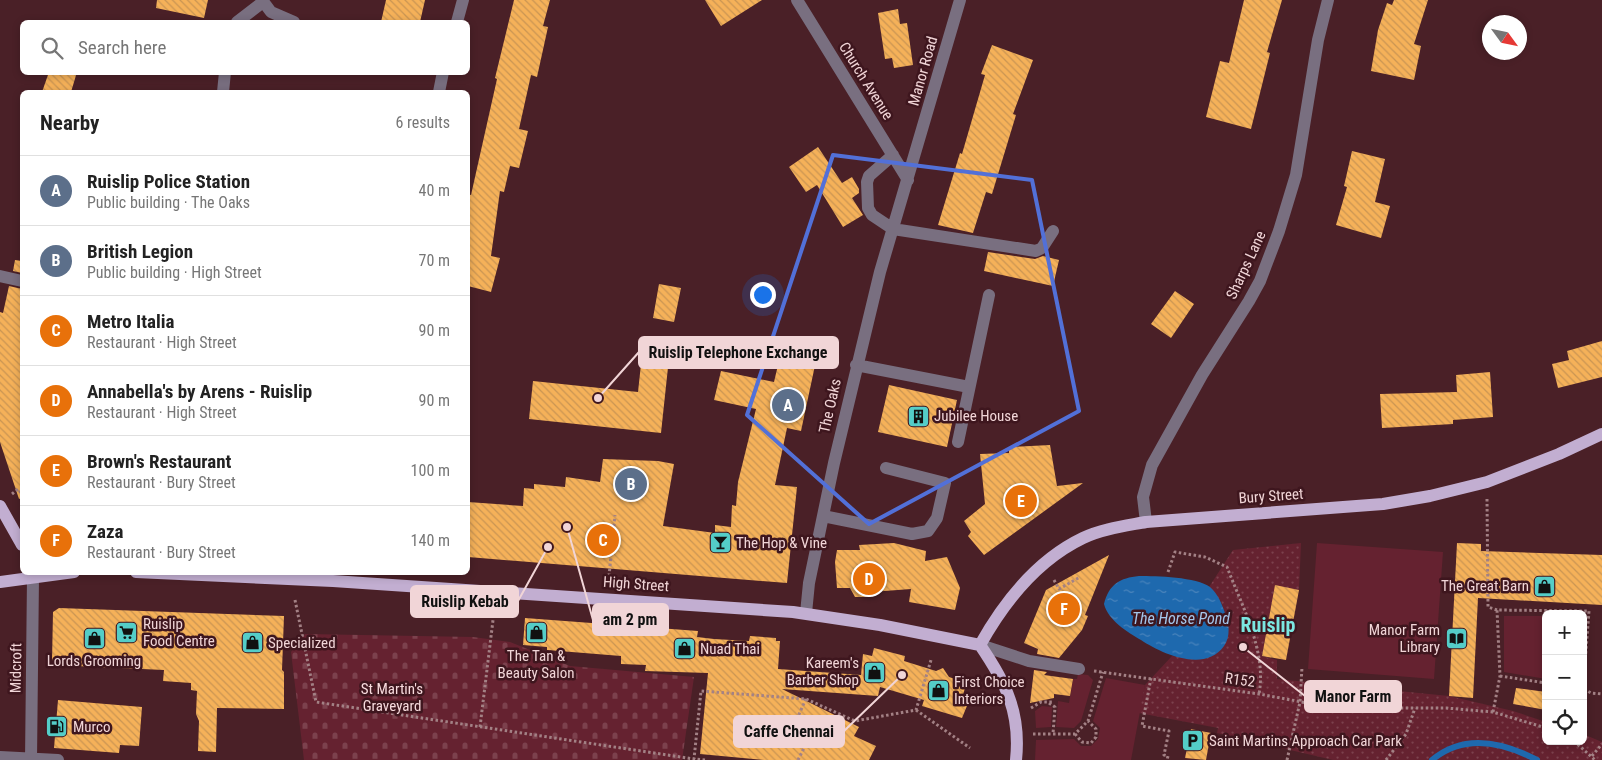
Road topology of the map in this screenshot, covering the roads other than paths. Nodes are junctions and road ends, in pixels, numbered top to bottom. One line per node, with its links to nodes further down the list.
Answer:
1 (464, 0): 8 (street)
2 (797, 0): 13 (street, Church Avenue)
3 (960, 0): 14 (street, Manor Road)
4 (1328, 0): 27 (street, Sharps Lane)
5 (263, 1): 6 (street); 7 (street)
6 (239, 20)
7 (289, 20)
8 (457, 20)
9 (225, 75): 11 (street)
10 (442, 75): 12 (street)
11 (223, 90)
12 (439, 90)
13 (893, 155): 14 (street, Church Avenue); 15 (street)
14 (908, 180): 15 (street, The Oaks)
15 (893, 229): 16 (street); 20 (street, The Oaks)
16 (1053, 231)
17 (0, 276): 18 (street)
18 (20, 281)
19 (989, 295): 21 (street)
20 (856, 365): 21 (street); 26 (street, The Oaks)
21 (969, 387): 23 (street)
22 (1602, 434): 27 (main road, Bury Street)
23 (958, 442)
24 (886, 468): 26 (street)
25 (0, 506): 28 (main road)
26 (823, 516): 33 (street, The Oaks)
27 (1146, 522): 34 (main road, Bury Street)
28 (20, 541)
29 (33, 575): 32 (main road); 37 (street, Midcroft)
30 (284, 575): 31 (main road, High Street)
31 (334, 576): 33 (main road, High Street)
32 (0, 582)
33 (806, 613): 34 (main road, High Street)
34 (980, 645): 35 (street); 39 (main road)
35 (1079, 669)
36 (0, 758): 37 (street)
37 (31, 759): 38 (street)
38 (58, 760)
39 (1016, 760)

